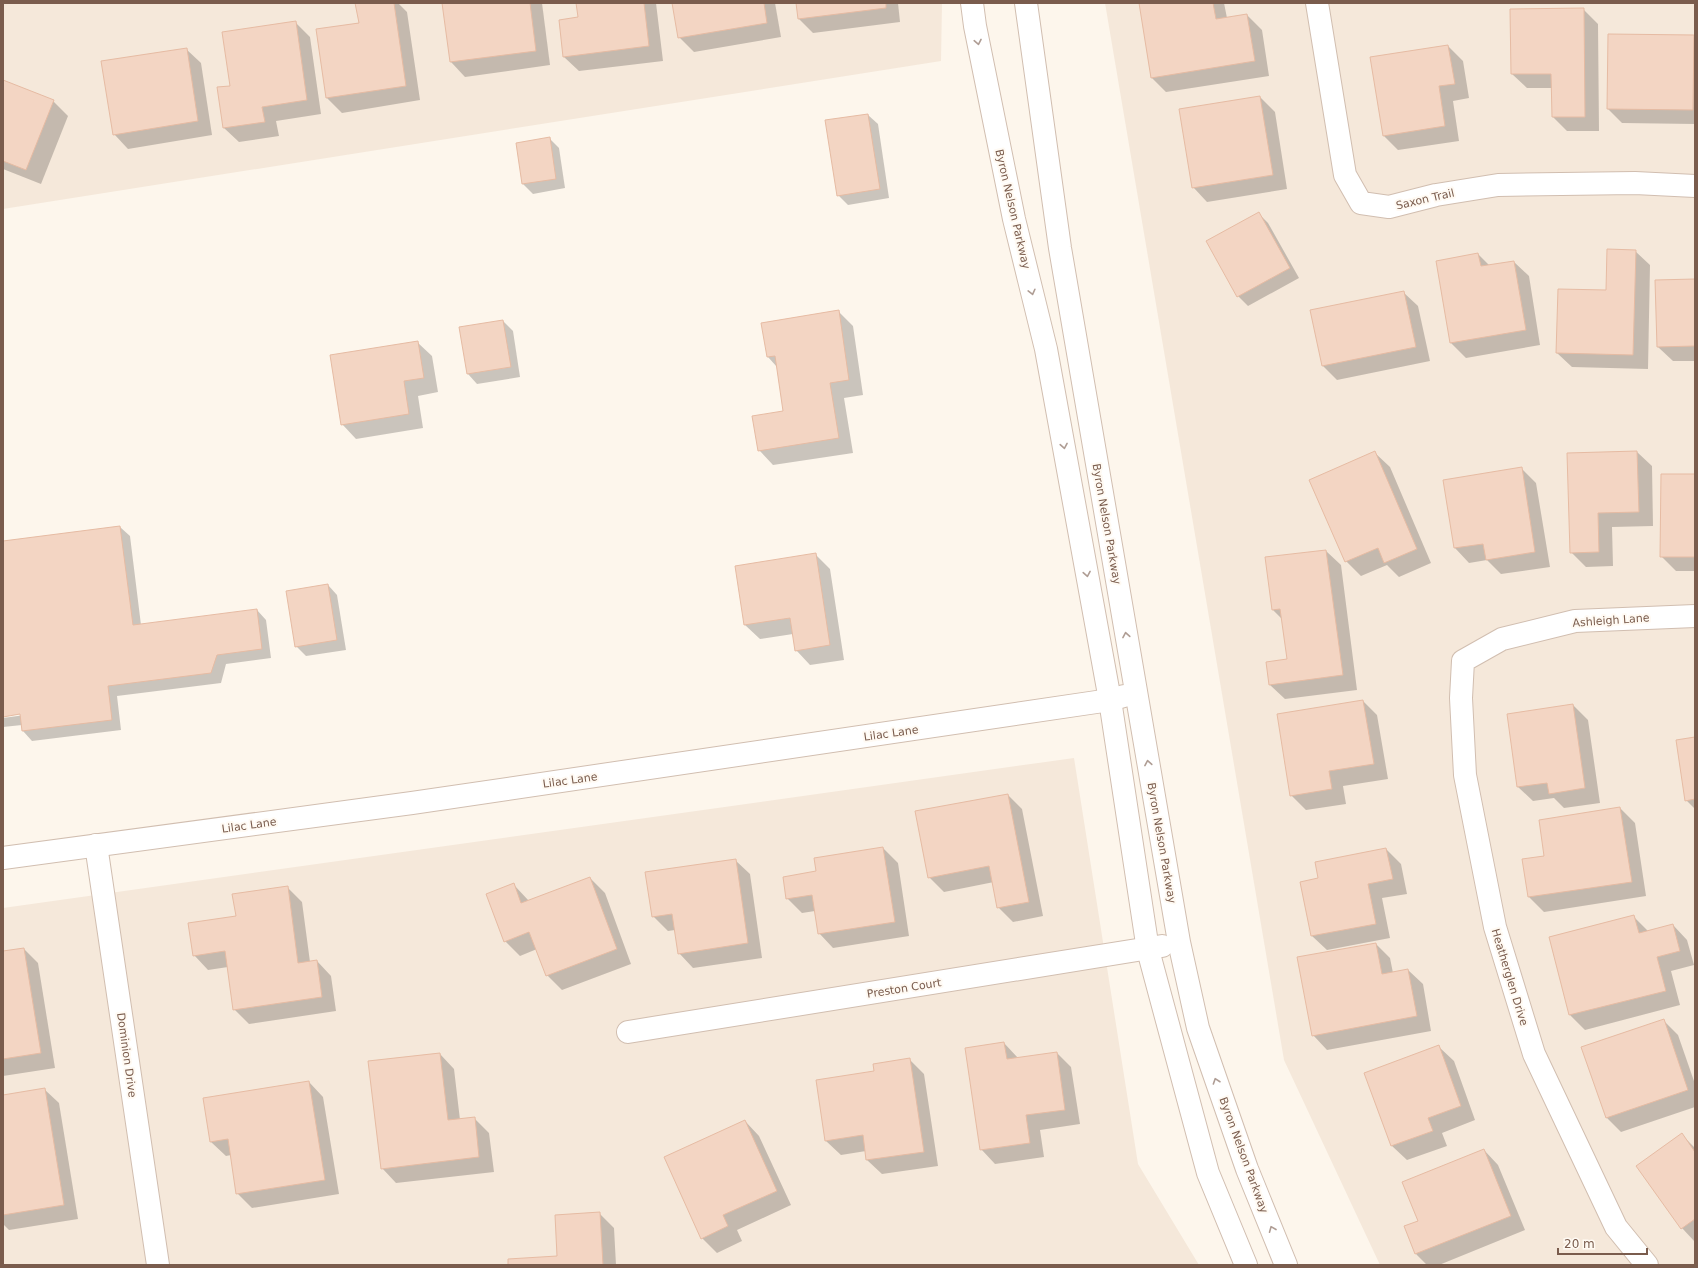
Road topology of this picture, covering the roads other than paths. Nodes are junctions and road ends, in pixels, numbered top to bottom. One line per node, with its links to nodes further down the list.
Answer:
1 (972, 3): 6 (street, Byron Nelson Parkway, one-way to 6)
2 (1026, 3): 5 (street, Byron Nelson Parkway)
3 (1317, 3): 4 (street, Saxon Trail)
4 (1695, 186)
5 (1087, 408): 6 (street); 9 (street, Byron Nelson Parkway, one-way to 5)
6 (1058, 413): 10 (street, Byron Nelson Parkway, one-way to 10)
7 (1695, 616): 8 (street, Ashleigh Lane)
8 (1463, 662): 19 (street, Heatherglen Drive)
9 (1136, 693): 10 (street, Lilac Lane); 13 (street, Byron Nelson Parkway, one-way to 9)
10 (1110, 700): 11 (street, Lilac Lane); 14 (street, Byron Nelson Parkway)
11 (96, 845): 12 (street, Lilac Lane); 16 (street, Dominion Drive)
12 (3, 858)
13 (1179, 942): 14 (street, Preston Court); 18 (street, Byron Nelson Parkway, one-way to 13)
14 (1148, 950): 15 (street, Preston Court); 17 (street, Byron Nelson Parkway)
15 (628, 1032)
16 (158, 1265)
17 (1246, 1265)
18 (1286, 1265)
19 (1647, 1265)

